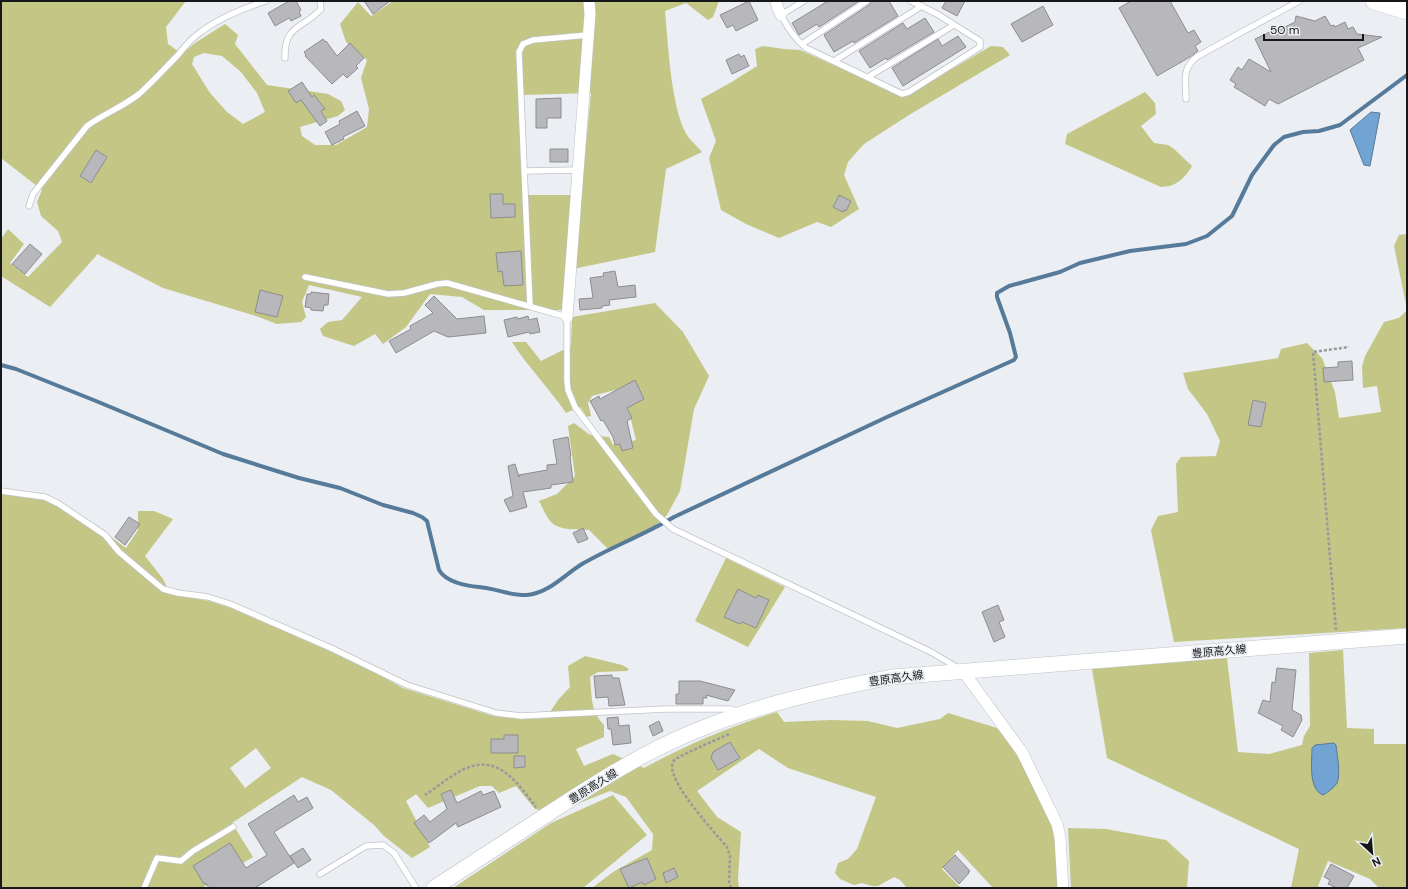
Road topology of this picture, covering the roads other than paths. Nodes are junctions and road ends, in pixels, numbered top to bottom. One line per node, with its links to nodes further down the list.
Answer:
1 (266, 1): 22 (lane)
2 (320, 1): 16 (lane)
3 (589, 1): 14 (street)
4 (776, 1): 12 (street)
5 (804, 1): 12 (lane)
6 (867, 1): 15 (lane)
7 (1299, 1): 19 (lane)
8 (1374, 1): 11 (main road)
9 (915, 2): 10 (lane)
10 (922, 6): 13 (lane); 17 (lane)
11 (1407, 12)
12 (781, 15): 15 (lane)
13 (954, 25): 18 (lane); 18 (lane)
14 (588, 35): 20 (street); 21 (lane)
15 (802, 44): 17 (lane)
16 (285, 58)
17 (834, 61): 18 (lane)
18 (868, 77)
19 (1186, 99)
20 (578, 170): 21 (lane); 25 (street)
21 (524, 171): 24 (lane)
22 (29, 206)
23 (305, 277): 24 (lane)
24 (530, 306): 25 (lane)
25 (567, 317): 28 (lane)
26 (1, 491): 29 (lane)
27 (1407, 636): 28 (main road, 豊原高久線)
28 (963, 671): 29 (main road, 豊原高久線); 35 (street)
29 (745, 713): 34 (main road, 豊原高久線)
30 (233, 827): 32 (lane)
31 (320, 874): 33 (lane)
32 (144, 888)
33 (416, 888)
34 (434, 888)
35 (1063, 888)

